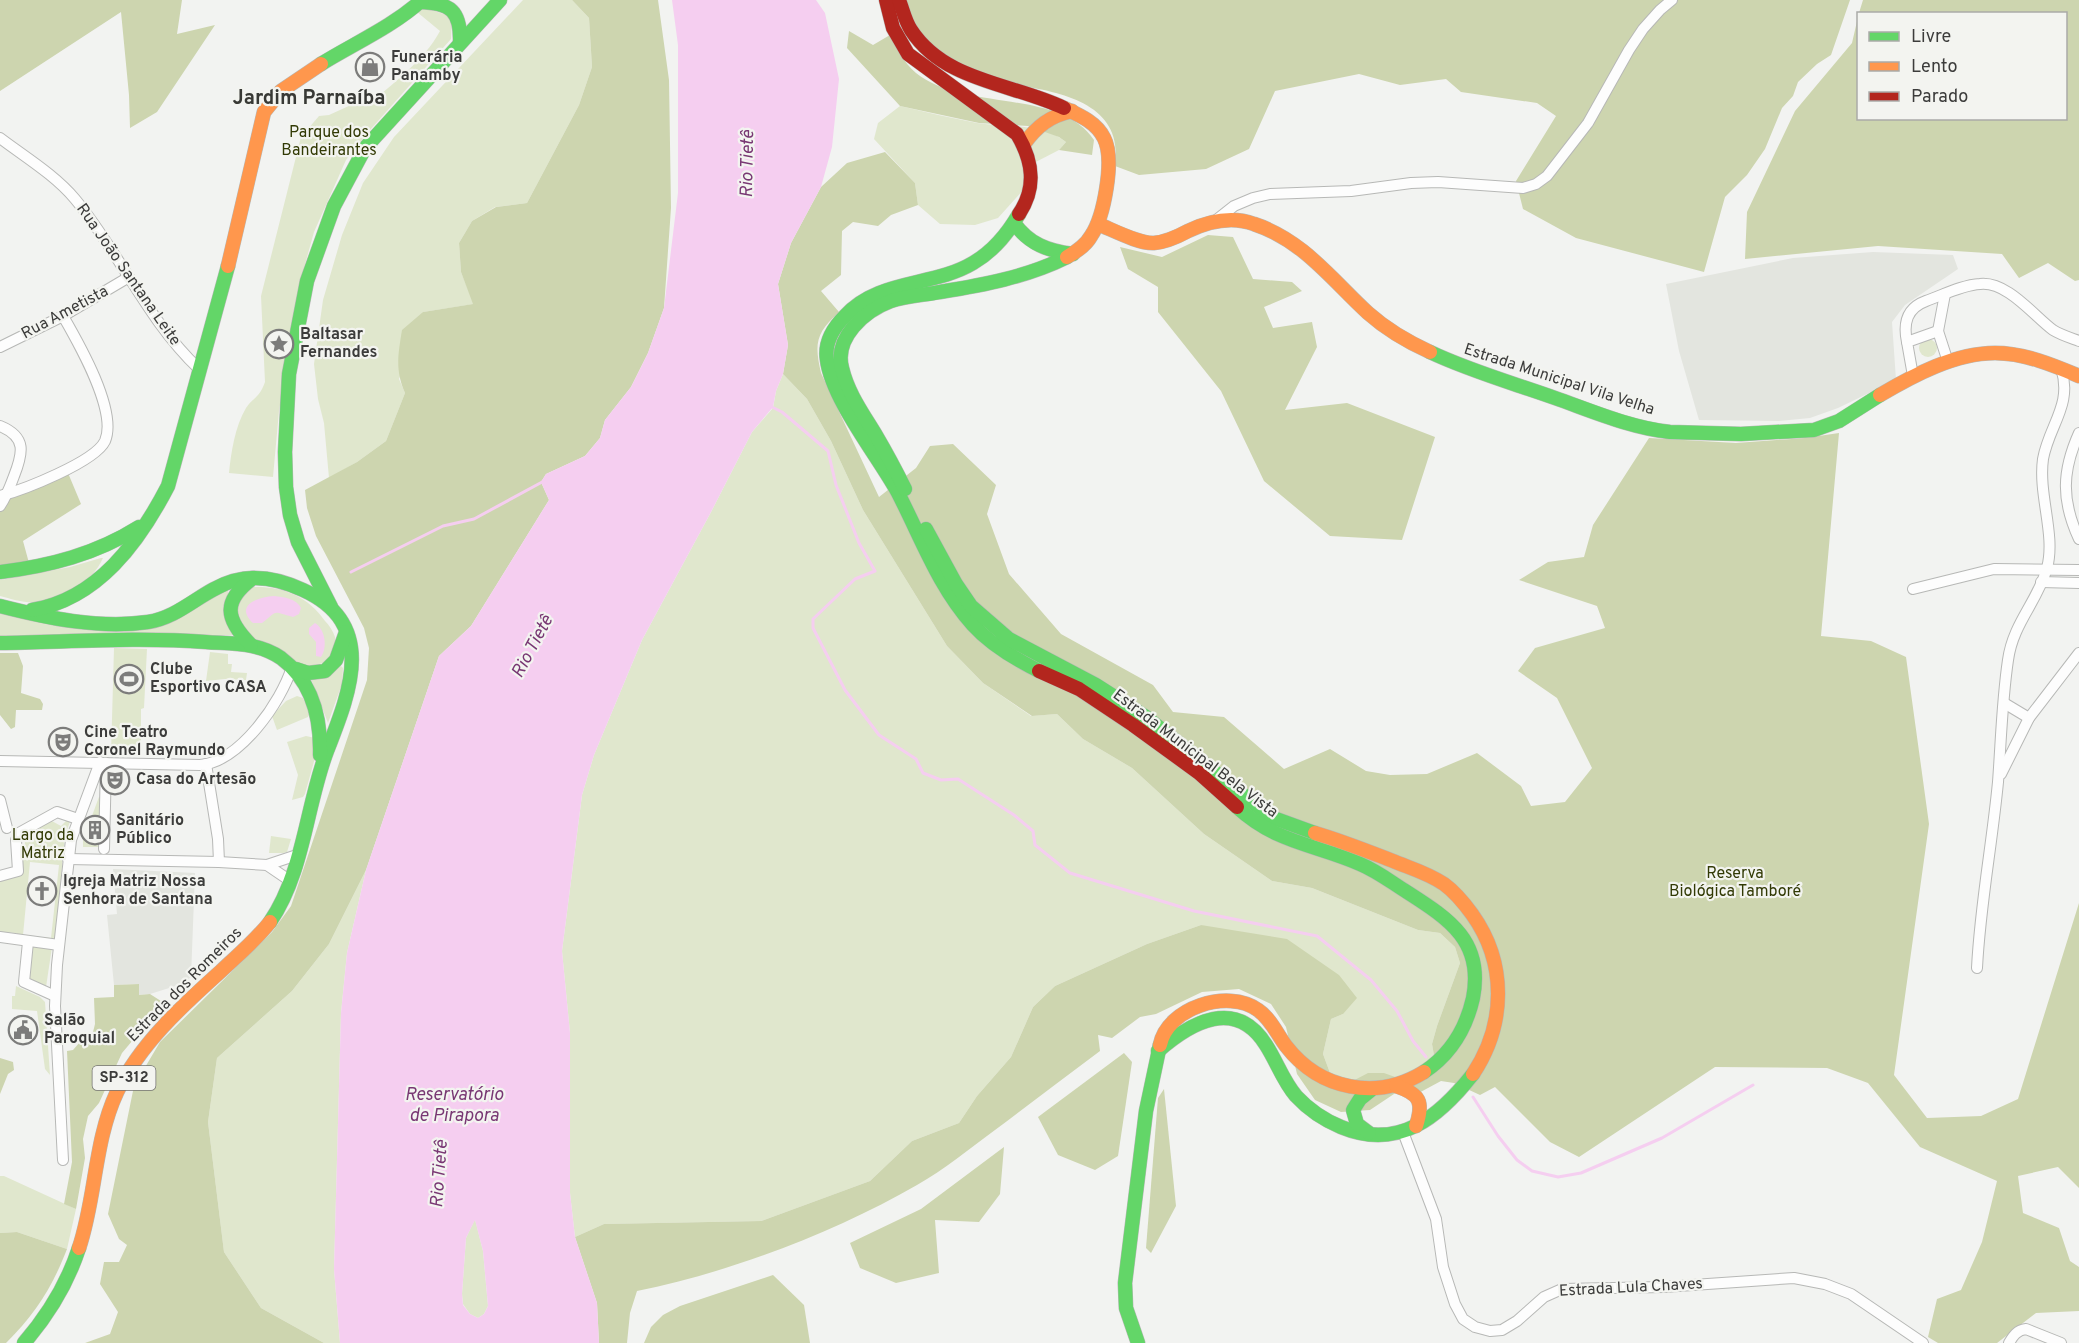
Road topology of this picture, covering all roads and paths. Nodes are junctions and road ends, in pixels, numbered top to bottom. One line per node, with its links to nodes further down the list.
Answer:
1 (500, 0): 6 (main road)
2 (886, 0): 9 (main road)
3 (899, 0): 7 (main road)
4 (1672, 0): 10 (street)
5 (421, 1): 6 (main road); 23 (main road)
6 (460, 43): 40 (main road)
7 (1072, 111): 9 (main road); 12 (main road)
8 (0, 138): 14 (street, Rua João Santana Leite)
9 (1024, 144): 11 (main road, Estrada Municipal Bela Vista)
10 (1215, 221): 12 (main road, Estrada Municipal Vila Velha); 24 (main road, Estrada Municipal Vila Velha)
11 (1014, 223): 13 (main road); 71 (main road, Estrada Municipal Bela Vista)
12 (1098, 224): 13 (main road)
13 (1073, 254): 73 (main road, Estrada Municipal Bela Vista)
14 (129, 277): 16 (street, Rua Ametista); 23 (street, Rua João Santana Leite)
15 (1945, 294): 17 (street); 18 (street); 19 (street)
16 (63, 316): 20 (street, Rua Ametista); 28 (street)
17 (1938, 331): 19 (street); 21 (street)
18 (2079, 341)
19 (1907, 342): 24 (street)
20 (0, 347)
21 (1948, 362): 22 (main road, Estrada Municipal Vila Velha); 24 (main road, Estrada Municipal Vila Velha)
22 (2061, 368): 25 (main road, Estrada Municipal Vila Velha); 32 (street)
23 (199, 369): 30 (main road)
24 (1913, 376)
25 (2079, 376)
26 (0, 426): 28 (street)
27 (2079, 433): 31 (street)
28 (3, 495): 29 (street)
29 (0, 506)
30 (152, 517): 34 (main road); 41 (main road)
31 (2079, 539)
32 (2047, 570): 33 (street); 36 (street); 38 (street)
33 (2079, 570)
34 (0, 572)
35 (253, 578): 40 (main road, Estrada dos Romeiros / SP-312); 41 (main road, Estrada dos Romeiros / SP-312); 44 (main road)
36 (2042, 582): 37 (street); 47 (street)
37 (2079, 583)
38 (1913, 589)
39 (0, 606): 41 (main road, Estrada dos Romeiros / SP-312)
40 (331, 607): 42 (main road, Estrada dos Romeiros / SP-312)
41 (24, 612)
42 (346, 632): 46 (main road); 52 (main road, Estrada dos Romeiros / SP-312)
43 (0, 643): 44 (main road, Estrada dos Romeiros / SP-312)
44 (251, 645): 46 (main road, Estrada dos Romeiros / SP-312)
45 (2079, 653): 48 (street)
46 (294, 668): 51 (street); 52 (main road, Estrada dos Romeiros / SP-312)
47 (2004, 703): 48 (street); 53 (street)
48 (2030, 718): 53 (street)
49 (0, 761): 50 (street)
50 (103, 763): 51 (street); 55 (street); 58 (street)
51 (206, 764): 61 (street)
52 (317, 781): 59 (main road, Estrada dos Romeiros / SP-312)
53 (1998, 783): 68 (street)
54 (0, 800): 56 (street)
55 (78, 819): 57 (street); 60 (street)
56 (4, 828): 57 (street)
57 (19, 833): 63 (street)
58 (104, 849)
59 (297, 855): 62 (street); 64 (main road, Estrada dos Romeiros / SP-312)
60 (69, 859): 61 (street); 67 (street)
61 (219, 862): 62 (street)
62 (267, 865): 64 (street)
63 (0, 876)
64 (289, 880): 77 (main road, Estrada dos Romeiros / SP-312)
65 (0, 937): 66 (street)
66 (28, 942): 67 (street); 69 (street)
67 (59, 945): 69 (street)
68 (1977, 968)
69 (55, 996): 76 (street)
70 (1158, 1051): 72 (main road, Estrada Municipal Bela Vista); 75 (main road, Estrada Municipal Bela Vista); 78 (main road, Estrada Municipal Bela Vista)
71 (1396, 1086): 72 (main road, Estrada Municipal Bela Vista); 73 (main road)
72 (1371, 1090): 75 (main road)
73 (1416, 1126): 74 (main road, Estrada Municipal Bela Vista)
74 (1403, 1132): 75 (main road, Estrada Municipal Bela Vista); 79 (street, Estrada Lula Chaves)
75 (1369, 1134)
76 (63, 1160)
77 (24, 1343)
78 (1138, 1343)
79 (1923, 1343)
80 (2009, 1343): 81 (street)
81 (2061, 1343)

